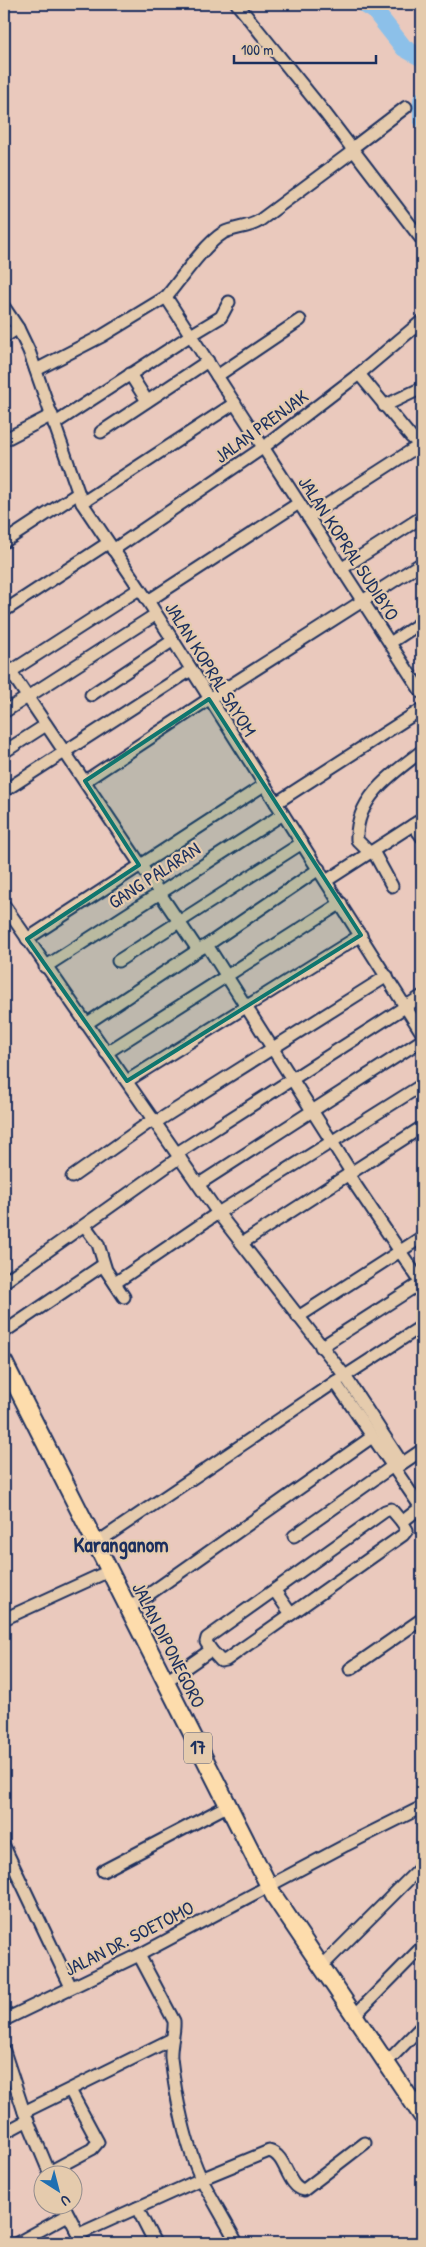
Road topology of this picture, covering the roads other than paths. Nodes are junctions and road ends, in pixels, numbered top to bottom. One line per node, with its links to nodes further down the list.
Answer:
1 (237, 4): 3 (street)
2 (406, 107): 3 (street)
3 (352, 150): 4 (street); 5 (street)
4 (422, 240)
5 (166, 297): 11 (street, JALAN KOPRAL SUDIBYO); 14 (street)
6 (229, 302): 11 (street)
7 (4, 307): 10 (street, JALAN KOPRAL SAYOM)
8 (300, 320): 17 (street)
9 (422, 321): 16 (street, JALAN PRENJAK)
10 (18, 328): 12 (street); 14 (street, JALAN KOPRAL SAYOM)
11 (190, 334): 13 (street, JALAN KOPRAL SUDIBYO); 15 (street)
12 (4, 337)
13 (208, 361): 17 (street, JALAN KOPRAL SUDIBYO); 19 (street)
14 (36, 370): 22 (street, JALAN KOPRAL SAYOM)
15 (130, 374): 19 (street); 22 (street)
16 (359, 374): 21 (street); 26 (street, JALAN PRENJAK)
17 (218, 376): 20 (street, JALAN KOPRAL SUDIBYO)
18 (422, 388): 21 (street)
19 (148, 401): 23 (street)
20 (235, 403): 26 (street, JALAN KOPRAL SUDIBYO); 27 (street)
21 (384, 406): 25 (street)
22 (53, 420): 24 (street); 27 (street, JALAN KOPRAL SAYOM)
23 (101, 432)
24 (4, 440)
25 (421, 446): 29 (street)
26 (264, 448): 28 (street, JALAN KOPRAL SUDIBYO); 32 (street, JALAN PRENJAK)
27 (79, 499): 31 (street); 32 (street, JALAN KOPRAL SAYOM)
28 (299, 503): 29 (street, JALAN KOPRAL SUDIBYO); 36 (street)
29 (308, 516): 34 (street, JALAN KOPRAL SUDIBYO)
30 (422, 517): 34 (street)
31 (4, 542)
32 (111, 546): 35 (street, JALAN KOPRAL SAYOM); 38 (street, JALAN PRENJAK)
33 (422, 563): 37 (street)
34 (342, 569): 37 (street, JALAN KOPRAL SUDIBYO)
35 (139, 589): 36 (street, JALAN KOPRAL SAYOM); 43 (street)
36 (148, 601): 39 (street, JALAN KOPRAL SAYOM)
37 (362, 601): 42 (street, JALAN KOPRAL SUDIBYO); 48 (street)
38 (4, 611)
39 (155, 615): 41 (street, JALAN KOPRAL SAYOM); 47 (street)
40 (422, 622): 42 (street)
41 (172, 640): 44 (street, JALAN KOPRAL SAYOM); 46 (street)
42 (390, 643): 45 (street, JALAN KOPRAL SUDIBYO)
43 (7, 667): 47 (street)
44 (191, 670): 48 (street, JALAN KOPRAL SAYOM); 54 (street)
45 (420, 685)
46 (91, 695)
47 (28, 697): 50 (street); 51 (street)
48 (209, 699): 55 (street); 56 (street, JALAN KOPRAL SAYOM)
49 (422, 709): 58 (street)
50 (4, 712)
51 (46, 725): 53 (street); 54 (street)
52 (422, 751): 63 (street)
53 (4, 752)
54 (65, 752): 55 (street); 57 (street)
55 (85, 781): 64 (street)
56 (264, 785): 58 (street, JALAN KOPRAL SAYOM); 64 (street)
57 (4, 792)
58 (276, 803): 59 (street, JALAN KOPRAL SAYOM)
59 (283, 814): 62 (street, JALAN KOPRAL SAYOM); 68 (street, GANG PALARAN)
60 (418, 822): 61 (street); 63 (street)
61 (422, 837)
62 (302, 843): 65 (street, JALAN KOPRAL SAYOM); 71 (street)
63 (371, 852): 66 (street); 67 (street)
64 (140, 865): 68 (street); 73 (street)
65 (319, 869): 66 (street, JALAN KOPRAL SAYOM); 74 (street)
66 (326, 881): 69 (street, JALAN KOPRAL SAYOM)
67 (392, 886)
68 (159, 893): 71 (street); 76 (street, GANG PALARAN)
69 (341, 904): 72 (street, JALAN KOPRAL SAYOM); 77 (street)
70 (4, 906): 73 (street)
71 (179, 922): 74 (street); 75 (street)
72 (361, 935): 78 (street, JALAN KOPRAL SAYOM); 81 (street)
73 (27, 939): 76 (street)
74 (203, 947): 77 (street); 82 (street)
75 (118, 961)
76 (45, 967): 82 (street)
77 (226, 976): 81 (street); 86 (street)
78 (387, 976): 80 (street, JALAN KOPRAL SAYOM); 85 (street)
79 (422, 996): 80 (street)
80 (407, 1007): 83 (street, JALAN KOPRAL SAYOM); 87 (street)
81 (245, 1008): 85 (street); 88 (street)
82 (86, 1024): 86 (street)
83 (422, 1033)
84 (422, 1040): 90 (street)
85 (273, 1049): 87 (street); 91 (street)
86 (106, 1053): 88 (street)
87 (293, 1080): 90 (street); 94 (street)
88 (127, 1081): 91 (street)
89 (422, 1084): 93 (street)
90 (312, 1111): 93 (street); 97 (street)
91 (155, 1121): 94 (street); 96 (street)
92 (422, 1127): 95 (street)
93 (332, 1141): 95 (street); 98 (street)
94 (179, 1155): 97 (street); 99 (street)
95 (350, 1173): 101 (street); 102 (street)
96 (72, 1177)
97 (199, 1184): 98 (street)
98 (218, 1213): 101 (street); 105 (street)
99 (85, 1226): 103 (street); 104 (street)
100 (422, 1237): 102 (street)
101 (242, 1243): 108 (street)
102 (399, 1251): 106 (street); 108 (street)
103 (103, 1265): 105 (street); 110 (street)
104 (4, 1282)
105 (115, 1283): 107 (street)
106 (422, 1283): 111 (street)
107 (124, 1297)
108 (298, 1317): 111 (street)
109 (422, 1326): 113 (street)
110 (4, 1332)
111 (321, 1347): 113 (street)
112 (4, 1362): 120 (highway, JALAN DIPONEGORO / 17)
113 (340, 1379): 114 (street); 116 (street); 120 (street)
114 (372, 1437): 116 (street); 123 (street)
115 (422, 1450): 116 (street)
116 (396, 1466): 117 (street); 119 (street)
117 (422, 1508): 118 (street)
118 (402, 1522): 122 (street); 124 (street)
119 (294, 1536)
120 (95, 1544): 121 (highway, JALAN DIPONEGORO / 17)
121 (109, 1571): 123 (highway, JALAN DIPONEGORO / 17); 125 (street)
122 (275, 1591): 124 (street); 127 (street)
123 (128, 1609): 129 (highway, JALAN DIPONEGORO / 17)
124 (291, 1614): 127 (street)
125 (4, 1619)
126 (422, 1619): 128 (street)
127 (211, 1650): 129 (street)
128 (350, 1669)
129 (165, 1682): 130 (highway, JALAN DIPONEGORO / 17)
130 (227, 1806): 134 (street); 135 (highway, JALAN DIPONEGORO / 17)
131 (421, 1810): 135 (street, JALAN DR. SOETOMO)
132 (4, 1846): 139 (street)
133 (422, 1866): 138 (street)
134 (103, 1871)
135 (269, 1886): 137 (street, JALAN DR. SOETOMO); 138 (highway, JALAN DIPONEGORO / 17)
136 (422, 1947): 140 (street)
137 (139, 1954): 139 (street, JALAN DR. SOETOMO); 143 (street)
138 (321, 1968): 140 (highway, JALAN DIPONEGORO / 17)
139 (71, 1987): 141 (street, JALAN DR. SOETOMO)
140 (354, 2016): 145 (highway, JALAN DIPONEGORO / 17)
141 (4, 2020)
142 (422, 2026): 145 (street)
143 (172, 2039): 146 (street); 153 (street)
144 (4, 2051): 148 (street)
145 (386, 2063): 147 (highway, JALAN DIPONEGORO / 17)
146 (70, 2090): 148 (street); 152 (street)
147 (420, 2106)
148 (26, 2116): 149 (street); 151 (street)
149 (4, 2133)
150 (366, 2143): 153 (street)
151 (46, 2164)
152 (66, 2164)
153 (201, 2179): 154 (street); 160 (street)
154 (136, 2208): 157 (street); 159 (street)
155 (60, 2214): 158 (street)
156 (68, 2214): 157 (street)
157 (81, 2239)
158 (16, 2243)
159 (154, 2243)
160 (237, 2243)

